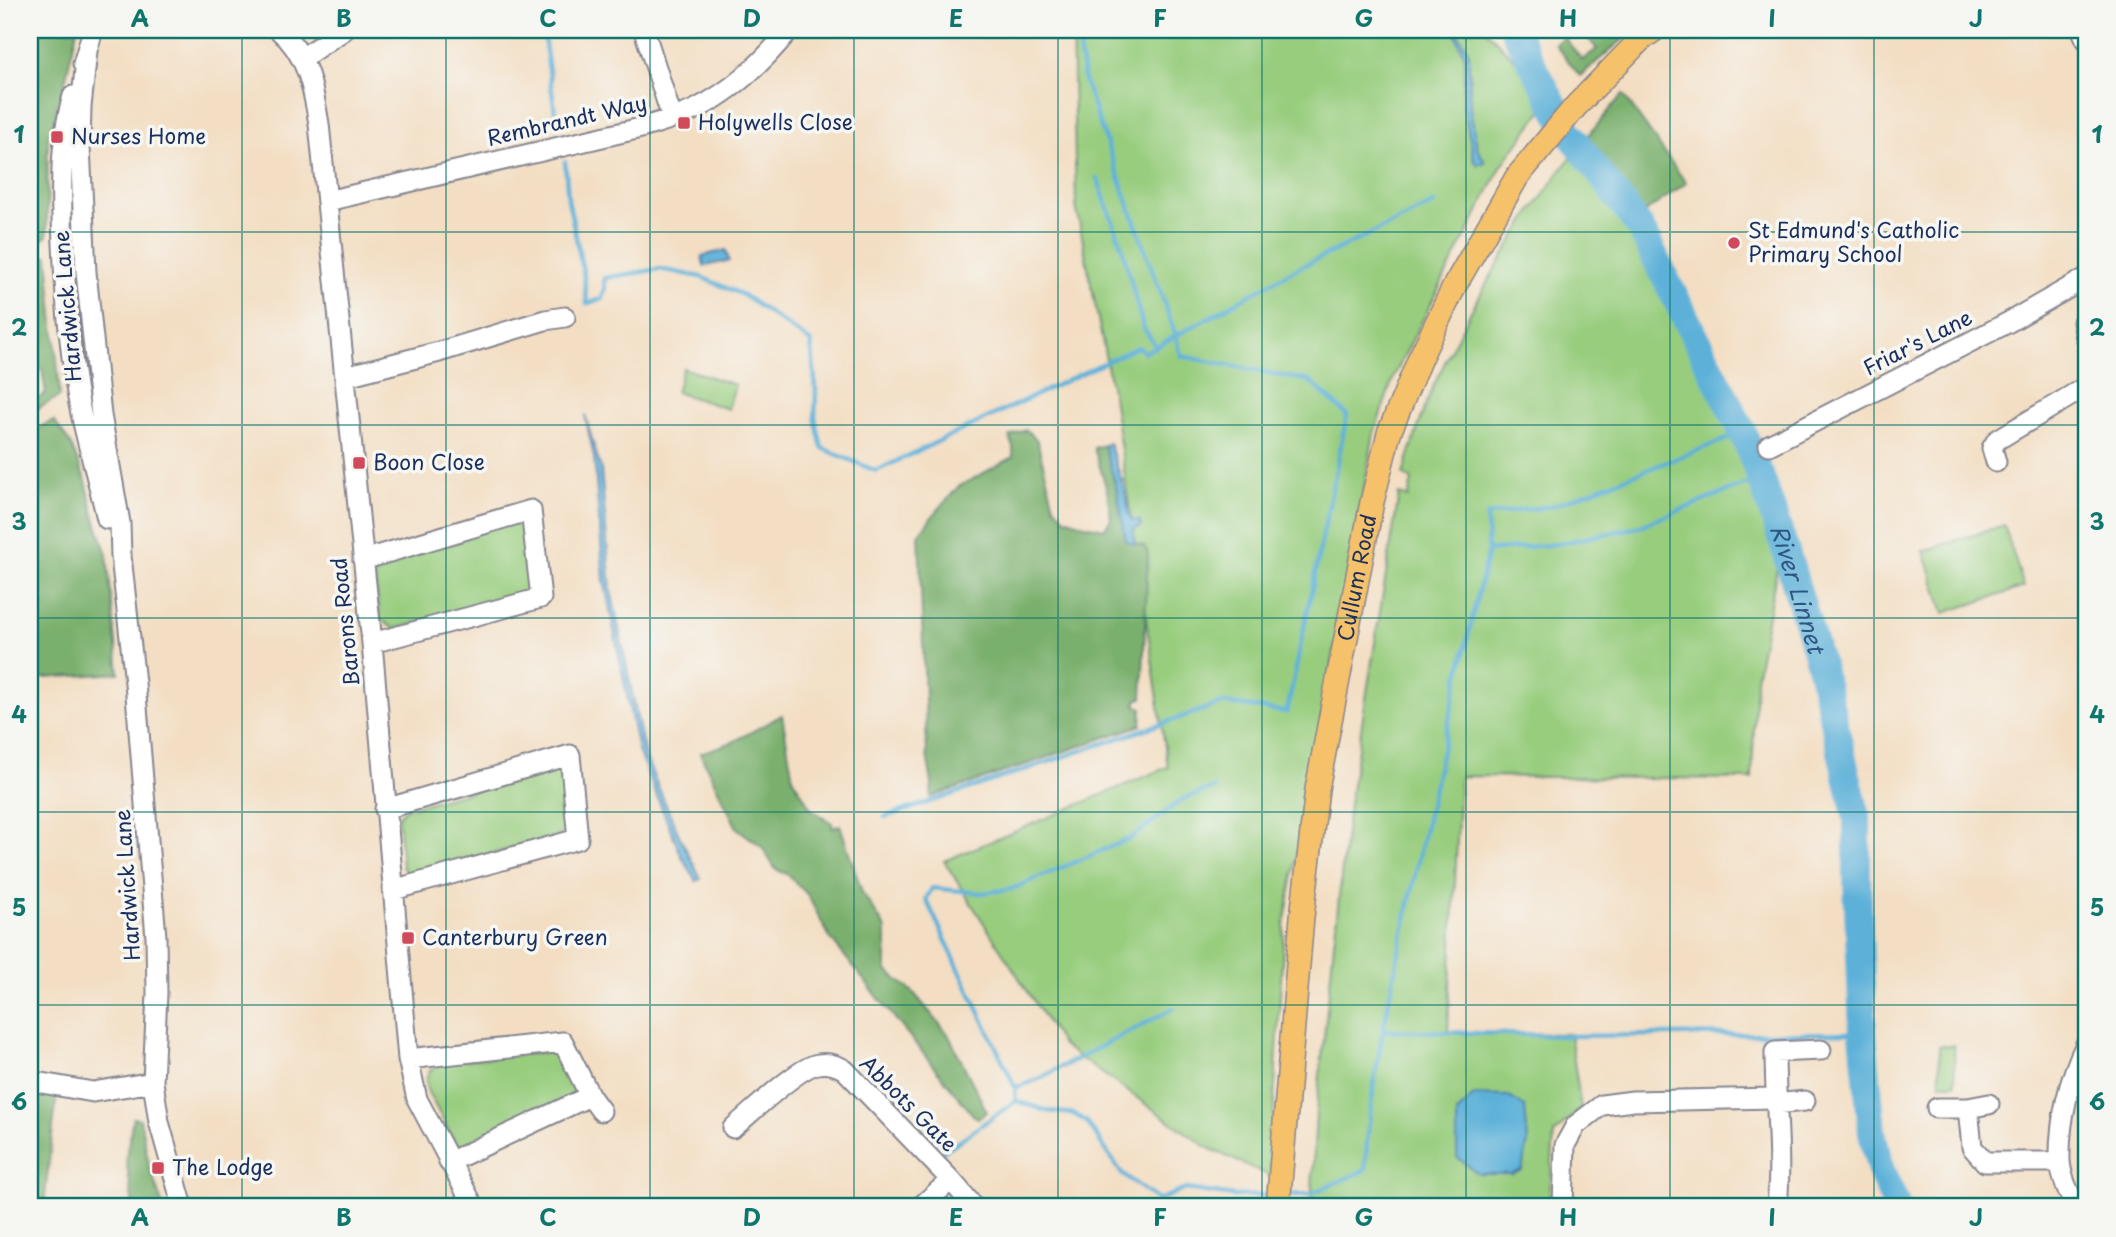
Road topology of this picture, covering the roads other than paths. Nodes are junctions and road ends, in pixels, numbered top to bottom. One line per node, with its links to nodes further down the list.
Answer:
1 (93, 30): 28 (street, Hardwick Lane)
2 (279, 30): 9 (street, Barons Road)
3 (344, 30): 9 (street)
4 (644, 30): 10 (street)
5 (789, 30): 10 (street, Rembrandt Way)
6 (1654, 30): 42 (main road, Cullum Road)
7 (2082, 30): 8 (street)
8 (2086, 39)
9 (302, 58): 11 (street, Barons Road)
10 (673, 118): 11 (street, Rembrandt Way)
11 (327, 201): 16 (street, Barons Road)
12 (2086, 278): 18 (street, Friar's Lane)
13 (551, 314): 16 (street)
14 (2086, 318): 15 (street)
15 (2086, 337)
16 (346, 376): 20 (street, Barons Road)
17 (2086, 384): 19 (street)
18 (1769, 445)
19 (1996, 462)
20 (363, 560): 21 (street, Barons Road); 21 (street)
21 (372, 643): 22 (street, Barons Road)
22 (384, 809): 23 (street, Barons Road); 23 (street)
23 (393, 890): 26 (street, Barons Road)
24 (2086, 1044): 36 (street)
25 (1821, 1050): 29 (street)
26 (408, 1059): 35 (street, Barons Road); 35 (street)
27 (30, 1082): 28 (street)
28 (153, 1082): 38 (street, Hardwick Lane)
29 (1775, 1101): 30 (street); 43 (street); 44 (street)
30 (1805, 1101)
31 (1989, 1104): 33 (street)
32 (1937, 1108): 33 (street)
33 (1968, 1108): 36 (street)
34 (733, 1128): 37 (street, Abbots Gate)
35 (449, 1162): 39 (street, Barons Road)
36 (2060, 1162): 45 (street)
37 (951, 1180): 40 (street); 41 (street, Abbots Gate)
38 (183, 1207)
39 (474, 1207)
40 (920, 1207)
41 (974, 1207)
42 (1278, 1207)
43 (1563, 1207)
44 (1777, 1207)
45 (2076, 1207)

